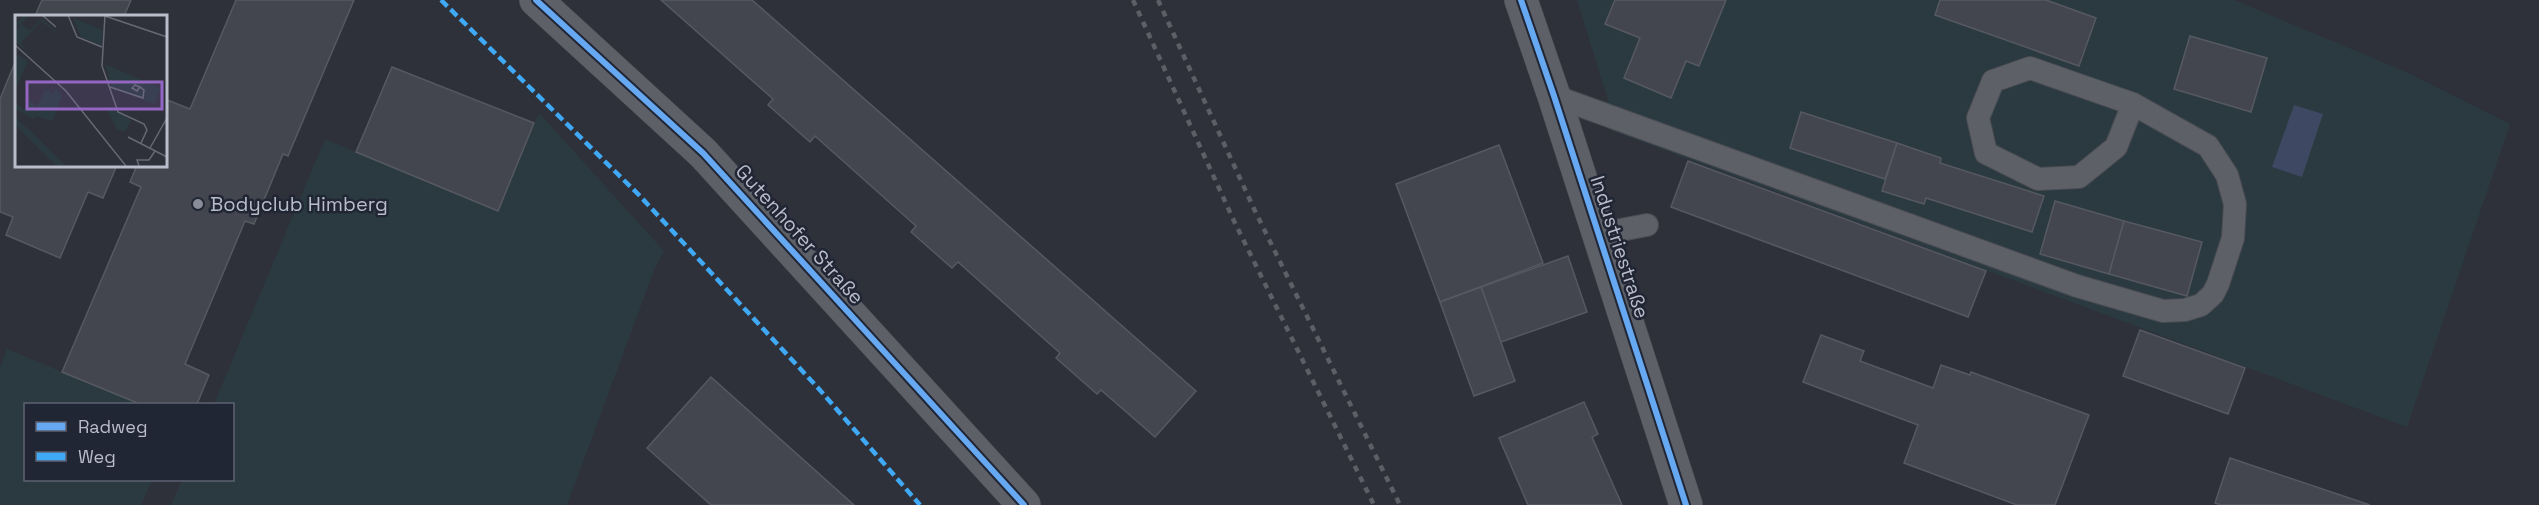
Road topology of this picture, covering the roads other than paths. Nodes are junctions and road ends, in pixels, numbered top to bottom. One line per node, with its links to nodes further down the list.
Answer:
1 (536, 0): 7 (street, Gutenhofer Straße)
2 (1521, 0): 3 (street, Industriestraße)
3 (1554, 96): 4 (lane); 6 (street, Industriestraße)
4 (2133, 104): 4 (lane)
5 (1647, 225): 6 (lane)
6 (1599, 234): 8 (street, Industriestraße)
7 (1024, 505)
8 (1686, 505)

